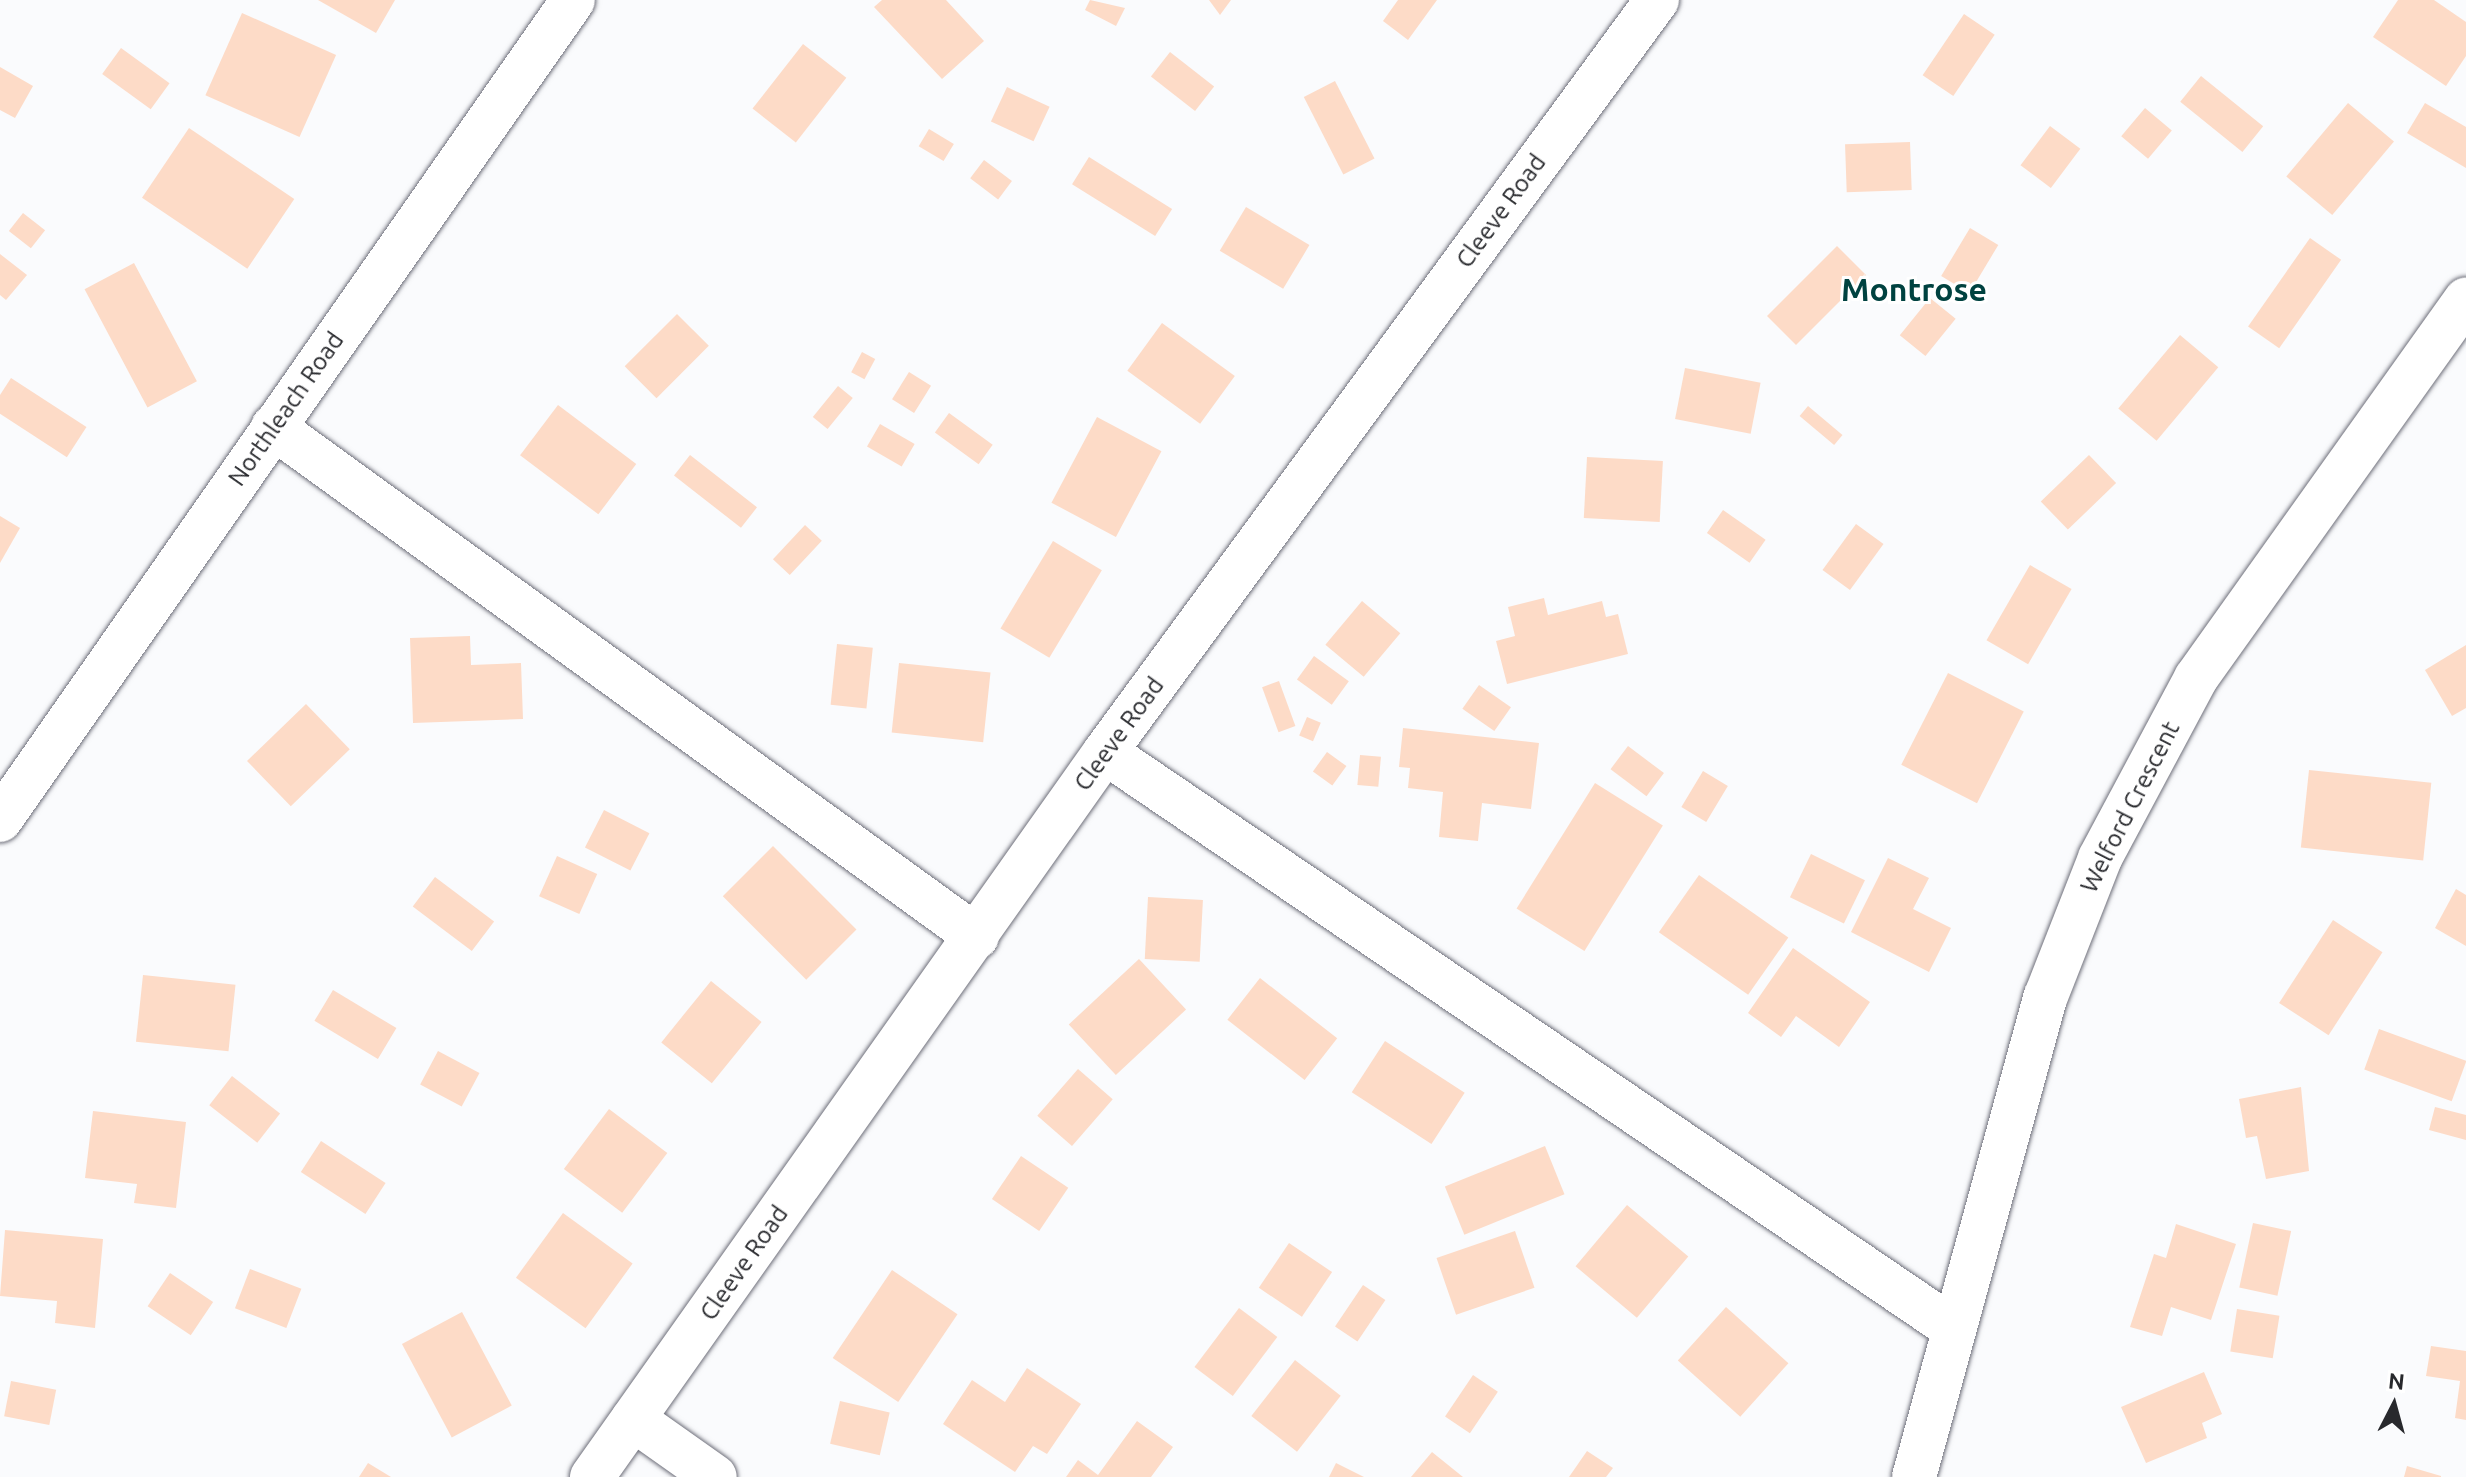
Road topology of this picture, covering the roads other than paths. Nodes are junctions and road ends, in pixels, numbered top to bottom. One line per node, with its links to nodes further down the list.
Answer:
1 (573, 0): 4 (street, Northleach Road)
2 (1657, 0): 5 (street, Cleeve Road)
3 (2466, 299): 8 (street, Welford Crescent)
4 (273, 427): 6 (street, Northleach Road); 7 (street)
5 (1105, 752): 7 (street, Cleeve Road); 8 (street)
6 (0, 820)
7 (977, 937): 9 (street, Cleeve Road)
8 (1950, 1326): 12 (street, Welford Crescent)
9 (633, 1419): 10 (street, Cleeve Road); 11 (street)
10 (592, 1477)
11 (715, 1477)
12 (1914, 1477)

